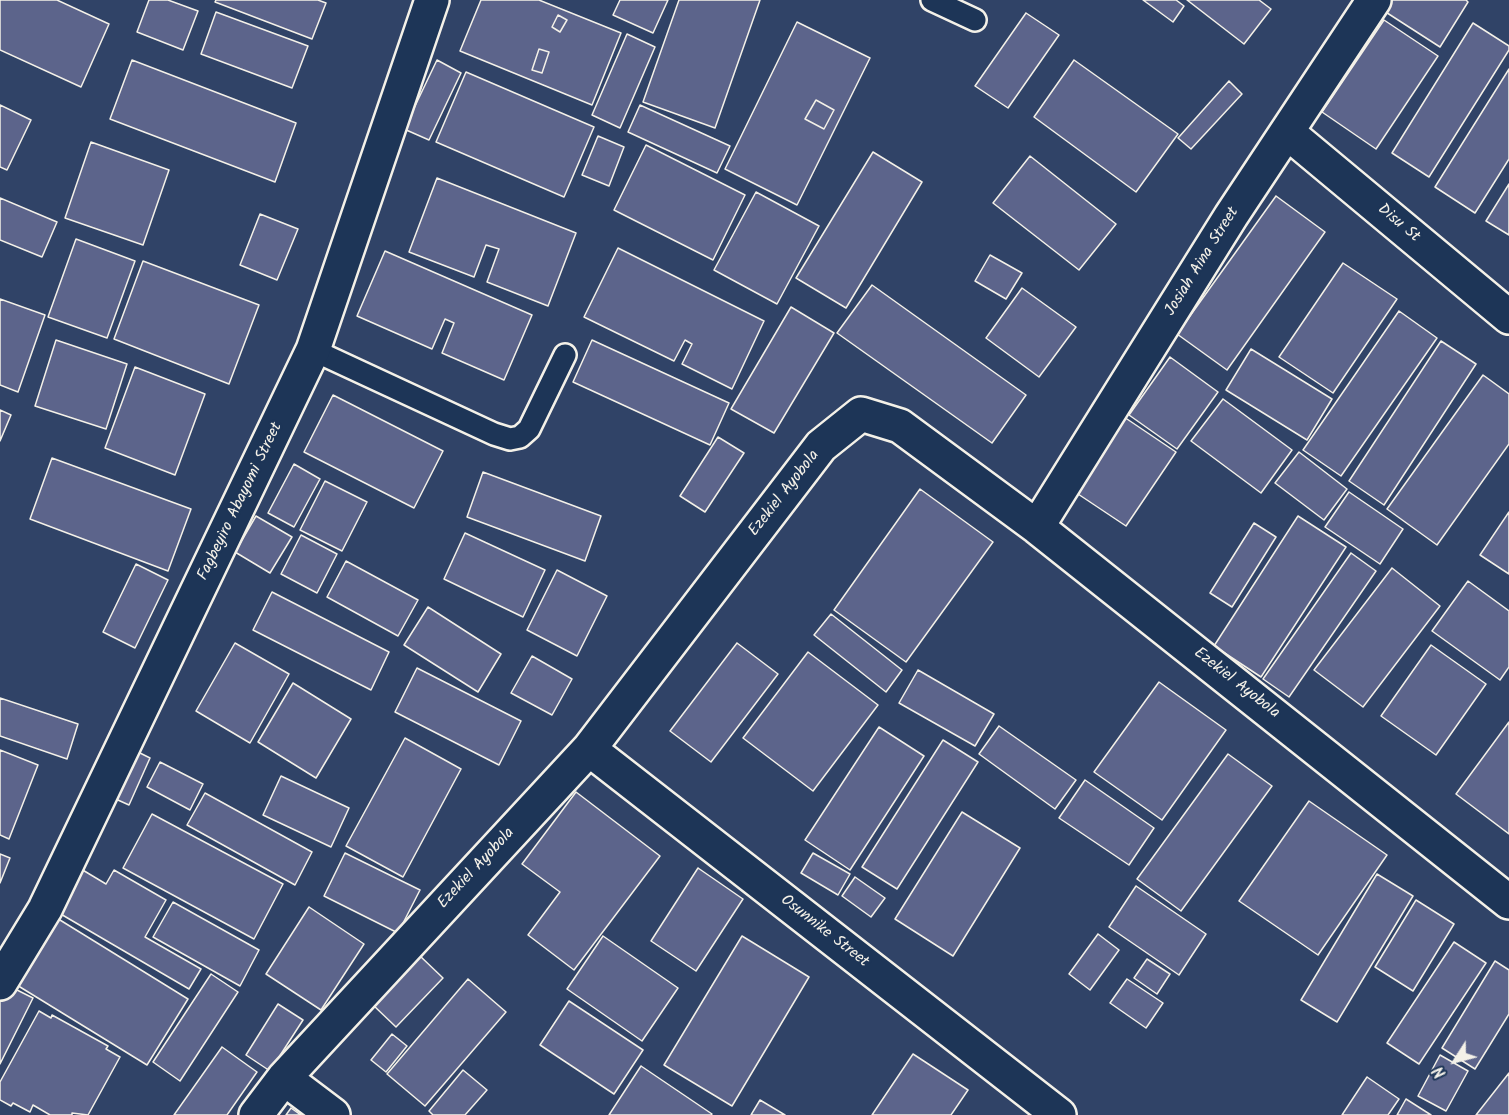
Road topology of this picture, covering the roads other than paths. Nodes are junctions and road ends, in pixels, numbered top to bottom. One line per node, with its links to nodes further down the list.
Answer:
1 (432, 0): 7 (street, Fagbeyiro Abayomi Street)
2 (932, 0): 4 (lane)
3 (1374, 0): 5 (street, Josiah Aina Street)
4 (975, 20)
5 (1287, 132): 6 (street, Disu St); 9 (street, Josiah Aina Street)
6 (1509, 317)
7 (313, 350): 8 (lane); 12 (street, Fagbeyiro Abayomi Street)
8 (565, 355)
9 (1037, 527): 10 (street, Ezekiel Ayobola); 11 (street, Ezekiel Ayobola)
10 (589, 749): 13 (street, Ezekiel Ayobola); 16 (street, Osunnike Street)
11 (1509, 902)
12 (0, 983)
13 (284, 1078): 14 (street, Ezekiel Ayobola); 15 (street)
14 (256, 1115)
15 (333, 1115)
16 (1059, 1115)

